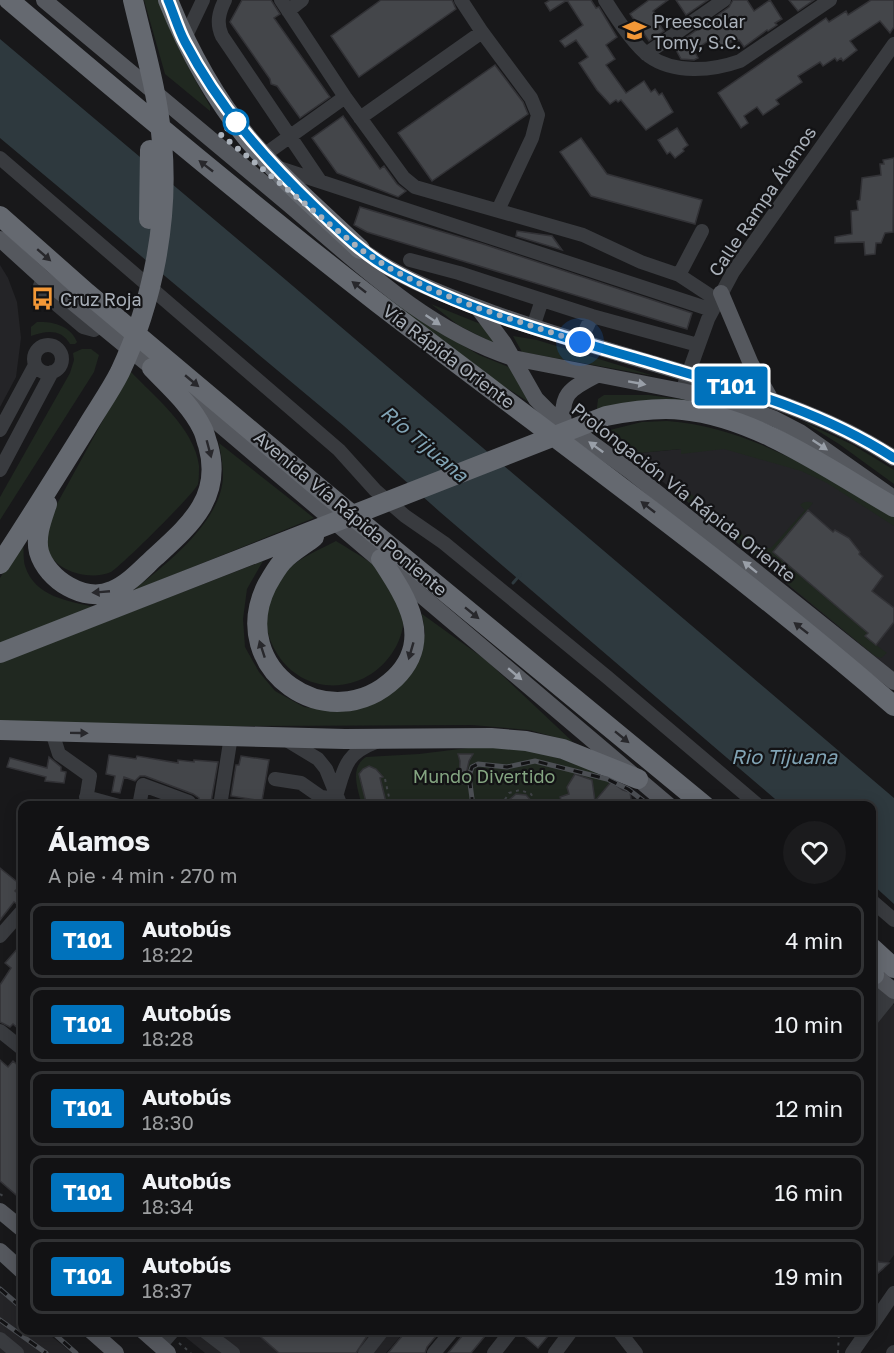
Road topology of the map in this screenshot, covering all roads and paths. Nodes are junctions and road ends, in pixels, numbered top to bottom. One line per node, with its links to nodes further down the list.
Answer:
1 (9, 0): 58 (highway, Vía Rápida Oriente, one-way to 1)
2 (44, 0): 38 (main road, one-way to 38)
3 (60, 0): 28 (main road)
4 (168, 0): 15 (highway)
5 (203, 0): 15 (street)
6 (225, 0): 20 (street)
7 (303, 0): 13 (street)
8 (461, 0): 14 (street)
9 (605, 0): 17 (street)
10 (724, 0): 17 (street)
11 (830, 0): 17 (street)
12 (126, 3): 41 (highway); 41 (highway)
13 (285, 5): 18 (street)
14 (482, 32): 19 (street); 24 (street)
15 (184, 40): 22 (highway)
16 (894, 44): 32 (street, Calle Rampa Álamos)
17 (646, 54)
18 (345, 97): 19 (street); 20 (street)
19 (360, 117): 24 (street)
20 (290, 136): 22 (street); 23 (street)
21 (0, 158): 81 (street)
22 (269, 161): 23 (street); 28 (highway)
23 (320, 181): 32 (street)
24 (498, 210): 30 (street)
25 (0, 216): 80 (highway, Avenida Vía Rápida Poniente, one-way to 80)
26 (702, 231): 30 (street)
27 (0, 239): 40 (main road, Avenida Vía Rápida Poniente)
28 (360, 249): 33 (main road)
29 (410, 260): 31 (street)
30 (679, 275): 32 (street)
31 (542, 300): 34 (street); 35 (street)
32 (716, 301): 37 (street, Calle Rampa Álamos); 46 (main road)
33 (478, 308): 35 (main road); 38 (main road, Prolongación Vía Rápida Oriente)
34 (592, 315): 36 (street); 37 (street)
35 (533, 327): 36 (main road)
36 (580, 342): 43 (main road)
37 (698, 345): 43 (street, Calle Rampa Álamos)
38 (513, 358): 44 (main road); 47 (main road, Prolongación Vía Rápida Oriente)
39 (35, 364): 42 (street); 42 (street); 48 (street)
40 (152, 368): 51 (highway, one-way to 51); 56 (main road, Avenida Vía Rápida Poniente)
41 (114, 370): 51 (highway); 55 (highway)
42 (52, 372): 50 (street)
43 (687, 373): 45 (street, Calle Rampa Álamos); 46 (main road)
44 (595, 375): 45 (main road, one-way to 45); 47 (main road)
45 (682, 391): 52 (main road, one-way to 52)
46 (770, 398): 49 (main road)
47 (564, 424): 60 (main road, Prolongación Vía Rápida Oriente, one-way to 47)
48 (0, 430)
49 (894, 458)
50 (0, 470)
51 (56, 477): 57 (highway)
52 (894, 499)
53 (894, 507): 54 (highway)
54 (330, 524): 56 (highway, one-way to 54); 59 (highway)
55 (0, 541)
56 (381, 559): 70 (main road, Avenida Vía Rápida Poniente, one-way to 70)
57 (0, 564)
58 (831, 651): 61 (highway); 62 (highway, Vía Rápida Oriente)
59 (0, 653)
60 (894, 682)
61 (894, 693)
62 (894, 706)
63 (0, 730): 64 (highway)
64 (52, 732): 65 (highway, one-way to 65); 72 (street)
65 (231, 736): 66 (highway); 75 (street)
66 (280, 737): 67 (highway); 71 (street)
67 (381, 740): 70 (highway); 71 (street)
68 (275, 779): 71 (street)
69 (385, 779): 76 (path)
70 (638, 779): 79 (main road, Avenida Vía Rápida Poniente)
71 (338, 799)
72 (86, 801)
73 (141, 801): 74 (street)
74 (186, 801)
75 (221, 801)
76 (391, 801)
77 (504, 801): 78 (path)
78 (535, 801)
79 (664, 801)
80 (699, 801)
81 (753, 801)
82 (876, 904): 84 (street)
83 (18, 916): 85 (street)
84 (894, 920)
85 (0, 936)
86 (876, 958): 87 (highway)
87 (884, 978): 88 (street); 89 (street)
88 (876, 995)
89 (876, 1005)
90 (0, 1030): 91 (street)
91 (18, 1045)
92 (0, 1194): 93 (path)
93 (2, 1208): 94 (main road)
94 (18, 1225)
95 (0, 1251): 96 (main road)
96 (18, 1267)
97 (892, 1299): 98 (street)
98 (876, 1320)
99 (96, 1335): 113 (main road)
100 (148, 1335): 111 (main road)
101 (172, 1335): 111 (street)
102 (210, 1335): 114 (street)
103 (379, 1335): 115 (street)
104 (449, 1335): 116 (street)
105 (508, 1335): 117 (street)
106 (568, 1335): 118 (street)
107 (622, 1335): 119 (street)
108 (839, 1335): 120 (path)
109 (864, 1335): 121 (street)
110 (0, 1339): 112 (street)
111 (164, 1350)
112 (17, 1353)
113 (116, 1353)
114 (233, 1353)
115 (364, 1353)
116 (434, 1353)
117 (494, 1353)
118 (555, 1353)
119 (636, 1353)
120 (838, 1353)
121 (852, 1353)

